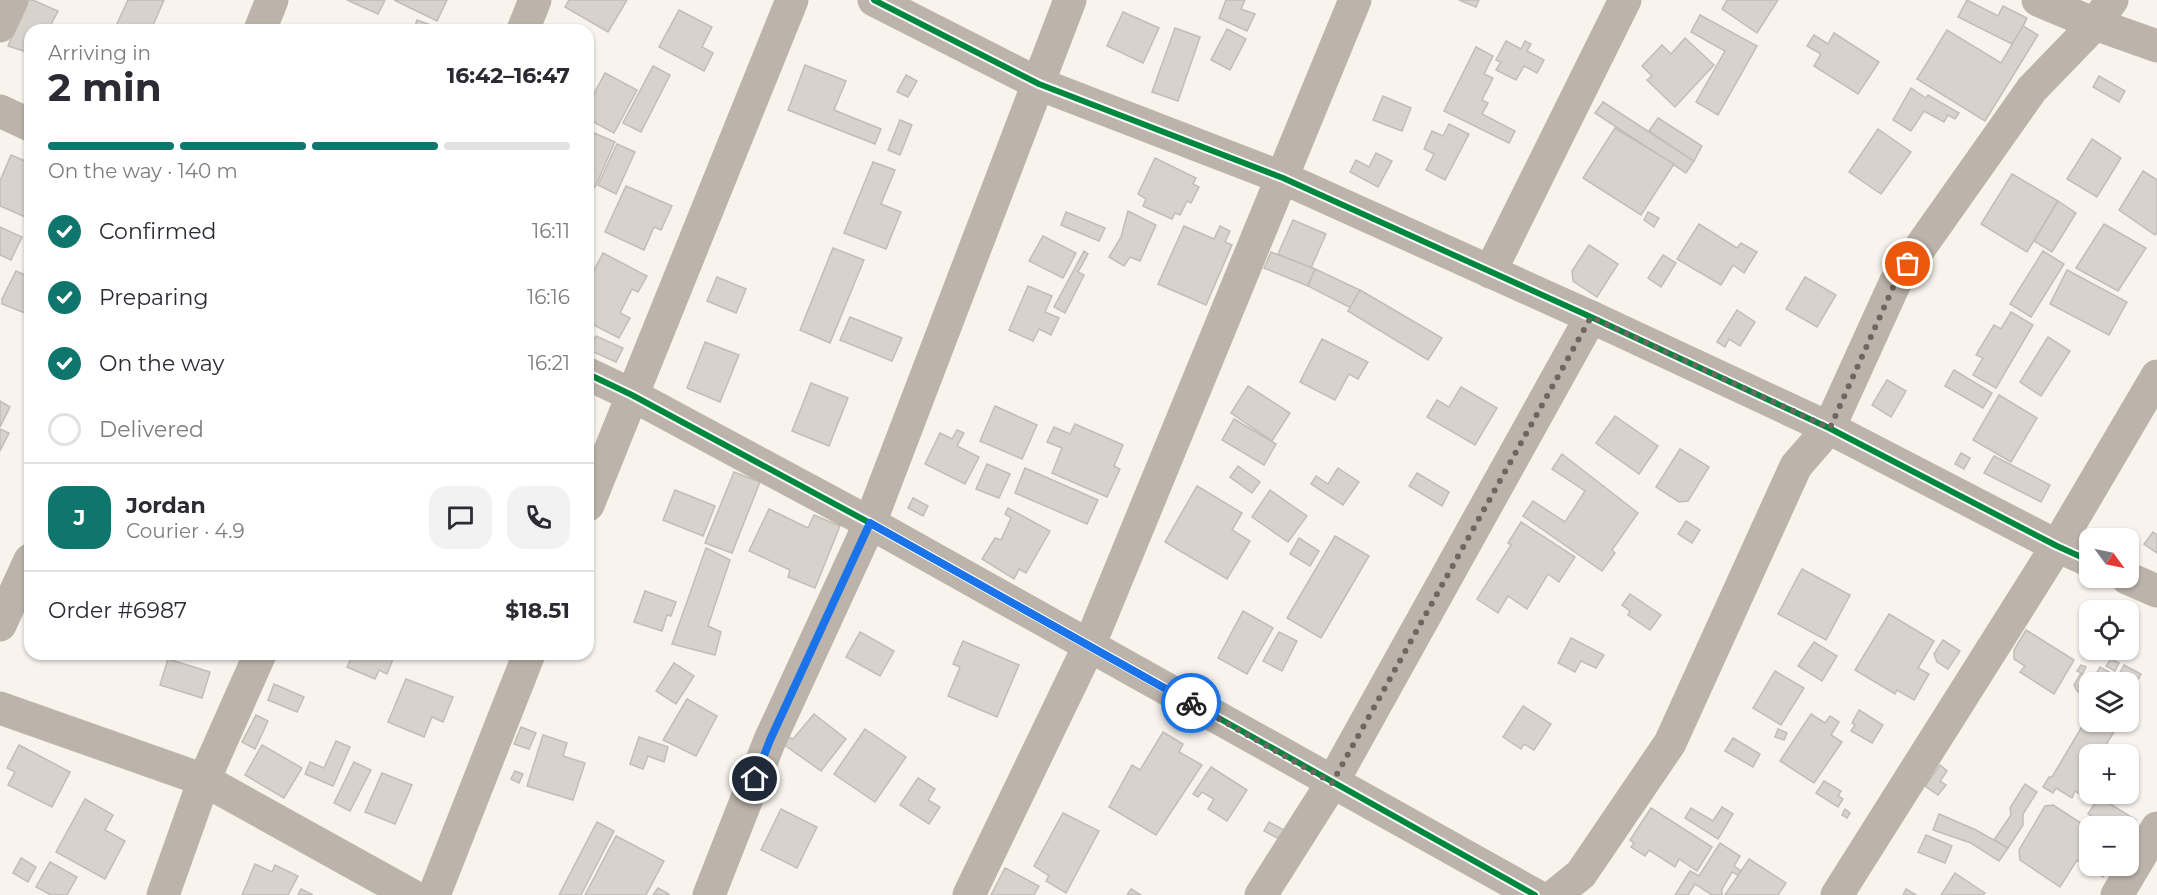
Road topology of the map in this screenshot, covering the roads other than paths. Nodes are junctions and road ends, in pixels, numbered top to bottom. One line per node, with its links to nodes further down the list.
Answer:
1 (12, 0): 13 (street)
2 (272, 0): 11 (street)
3 (535, 0): 12 (street)
4 (792, 0): 23 (street)
5 (874, 0): 15 (street)
6 (1070, 0): 15 (street)
7 (1355, 0): 18 (street)
8 (1625, 0): 19 (street)
9 (2038, 0): 10 (street)
10 (2104, 12): 14 (street); 24 (street)
11 (262, 24)
12 (525, 24)
13 (0, 26)
14 (2157, 46)
15 (1039, 84): 18 (street); 26 (street)
16 (0, 111): 17 (street)
17 (24, 122)
18 (1283, 178): 19 (street); 33 (street)
19 (1490, 272): 20 (street)
20 (1591, 317): 24 (street); 38 (street)
21 (2157, 376): 27 (street)
22 (594, 377): 23 (street)
23 (632, 395): 25 (street); 26 (street)
24 (1830, 428): 27 (street); 47 (street)
25 (594, 490)
26 (870, 523): 33 (street); 43 (street)
27 (2057, 546): 28 (street); 48 (street)
28 (2079, 556)
29 (24, 573): 32 (street)
30 (2139, 583): 31 (street)
31 (2157, 591)
32 (0, 625)
33 (1089, 645): 38 (street); 44 (street)
34 (257, 660): 37 (street)
35 (527, 660): 42 (street)
36 (0, 708): 37 (street)
37 (204, 780): 40 (street); 41 (street)
38 (1332, 783): 45 (street); 46 (street)
39 (2157, 828): 49 (street)
40 (163, 895)
41 (411, 895)
42 (434, 895)
43 (709, 895)
44 (969, 895)
45 (1261, 895)
46 (1535, 895)
47 (1555, 895)
48 (1838, 895)
49 (2117, 895)

